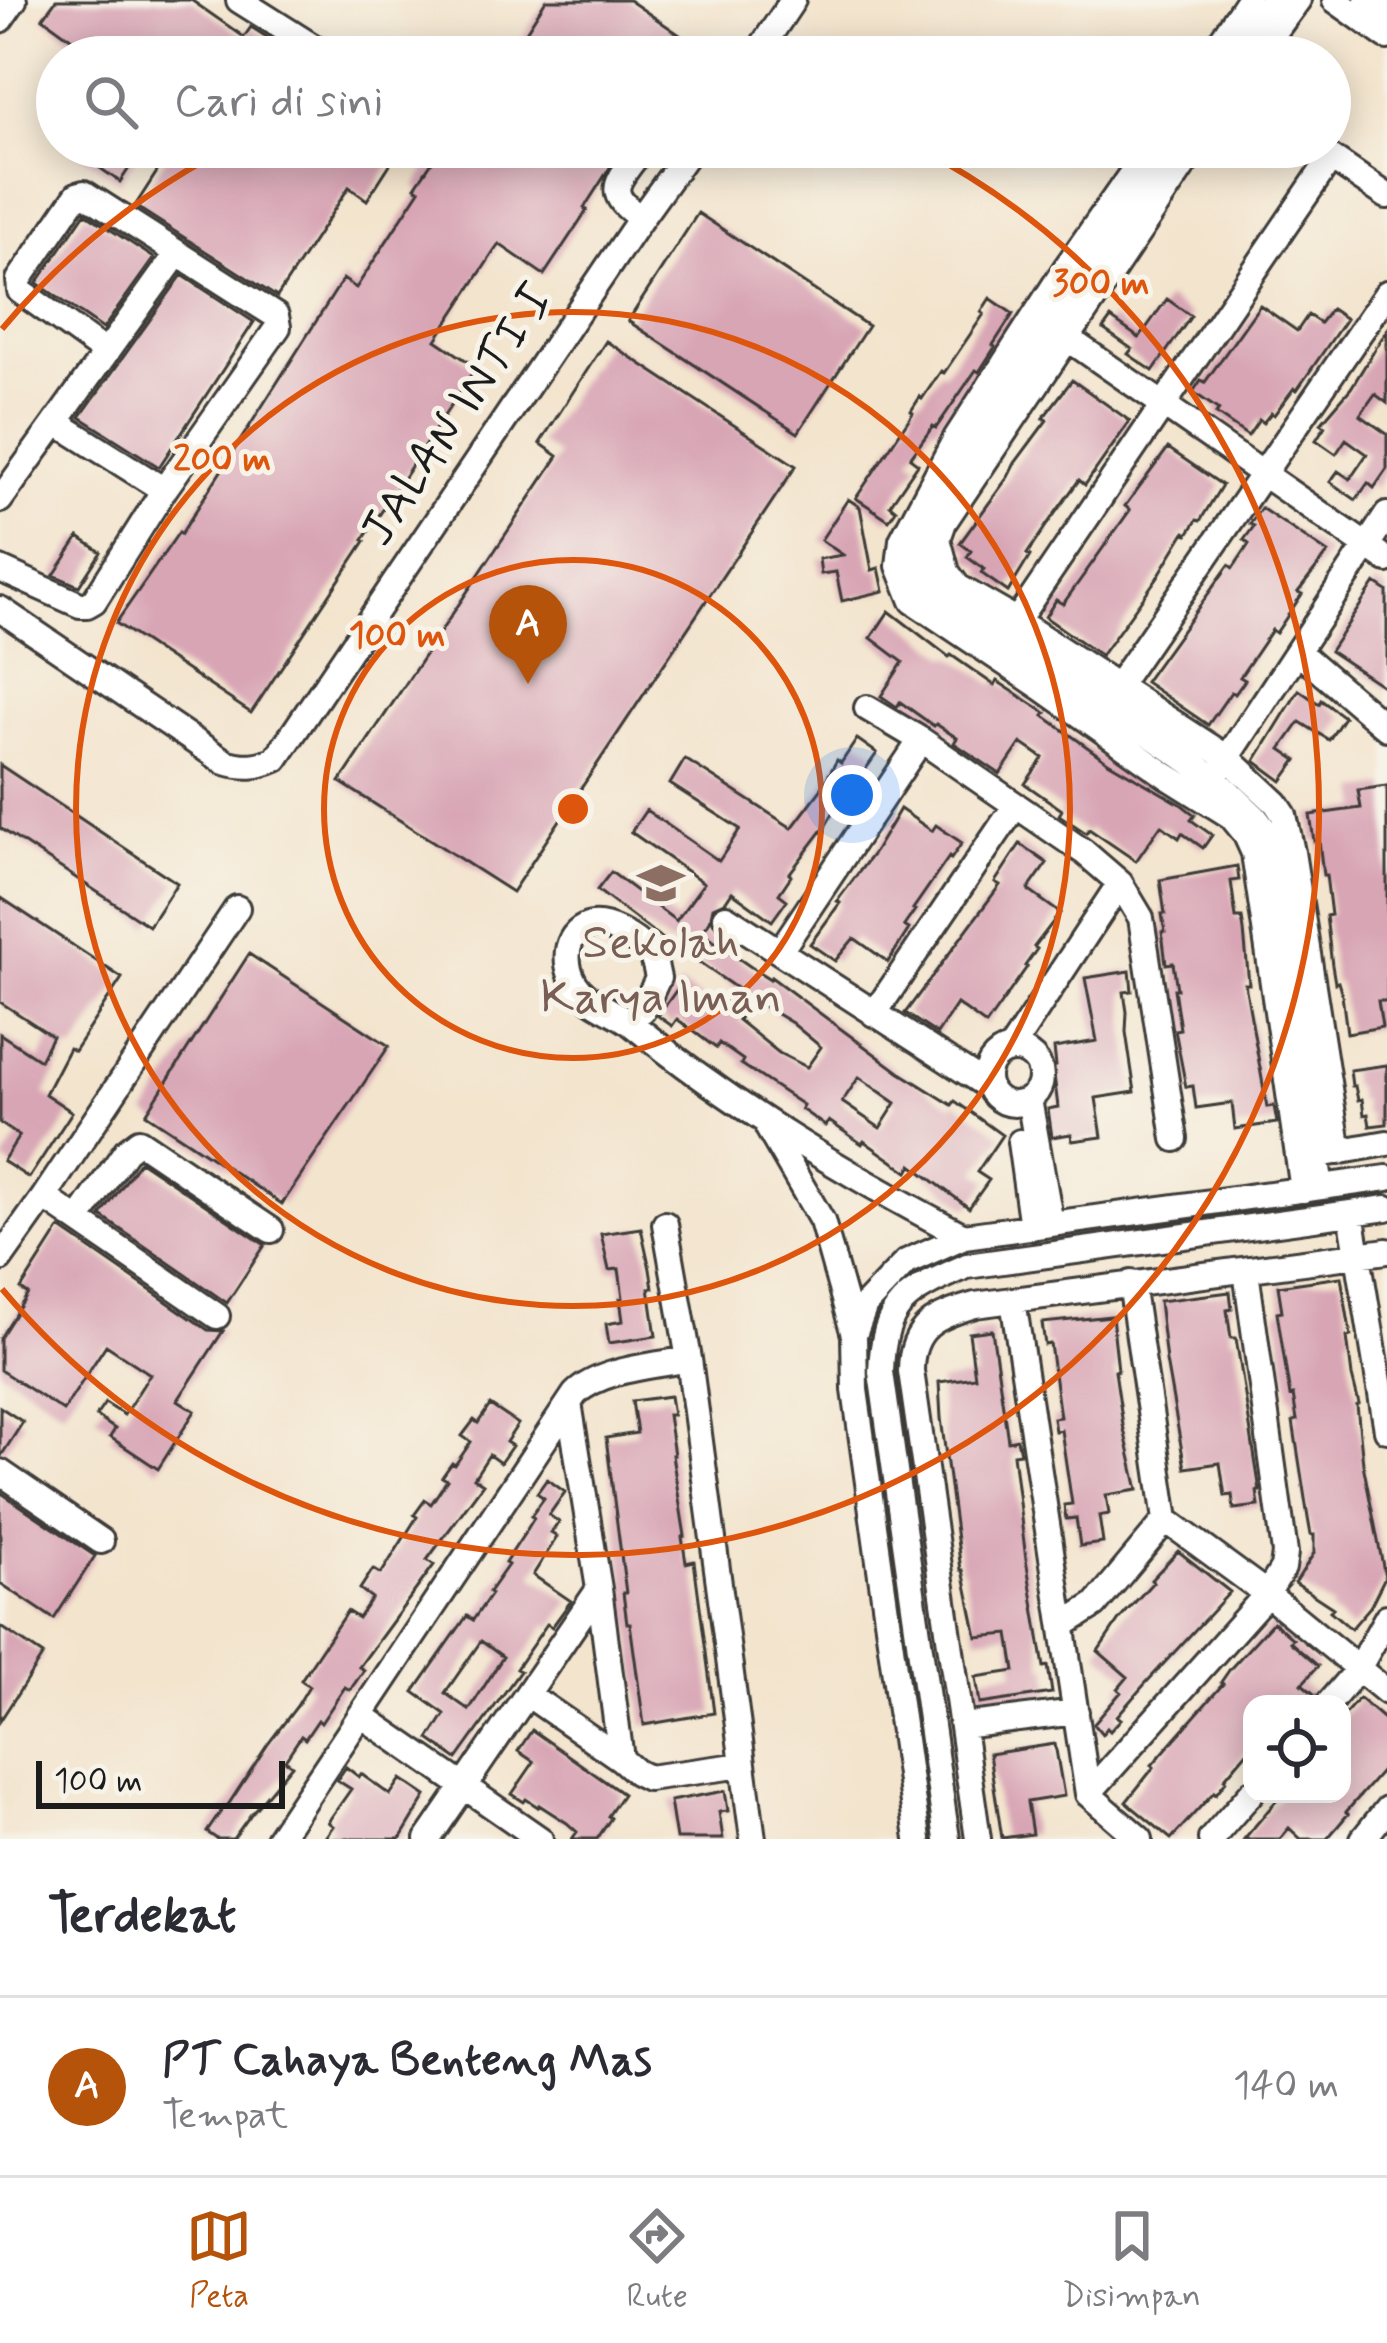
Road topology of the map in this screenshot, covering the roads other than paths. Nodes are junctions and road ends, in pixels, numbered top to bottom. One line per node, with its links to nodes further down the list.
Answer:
1 (14, 0): 10 (street)
2 (239, 0): 11 (street)
3 (793, 0): 12 (street)
4 (1248, 0): 13 (street)
5 (1272, 0): 14 (street)
6 (1298, 0): 15 (street)
7 (1335, 0): 16 (street)
8 (1367, 0): 9 (street)
9 (1387, 14)
10 (0, 20)
11 (295, 36)
12 (769, 36)
13 (1224, 36)
14 (1248, 36)
15 (1271, 36)
16 (1387, 37)
17 (630, 168): 26 (street)
18 (677, 168): 26 (street, JALAN INTI I)
19 (1140, 168): 25 (street)
20 (1155, 168): 25 (street)
21 (1181, 168): 29 (street)
22 (1313, 168): 31 (street)
23 (1346, 168): 24 (street)
24 (1387, 196)
25 (1117, 213): 29 (street); 33 (street)
26 (641, 218): 40 (street, JALAN INTI I)
27 (177, 254): 30 (street); 30 (street); 35 (street)
28 (1387, 293): 34 (street)
29 (1060, 333): 31 (street); 33 (street); 41 (street)
30 (106, 353): 32 (street)
31 (1164, 406): 34 (street); 41 (street)
32 (56, 422): 35 (street); 36 (street)
33 (964, 444): 41 (street); 43 (street)
34 (1262, 474): 38 (street); 44 (street)
35 (164, 490): 39 (street)
36 (0, 500)
37 (1387, 515): 38 (street)
38 (1377, 553): 42 (street)
39 (0, 569)
40 (0, 609)
41 (1011, 629): 43 (street); 44 (street)
42 (1298, 652): 46 (street); 48 (street)
43 (1048, 678): 48 (street)
44 (1118, 686): 48 (street)
45 (867, 708): 47 (street)
46 (1387, 728)
47 (921, 740): 49 (street); 54 (street)
48 (1213, 777): 51 (street); 57 (street)
49 (1016, 806): 50 (street); 55 (street)
50 (1120, 883): 58 (street); 62 (street)
51 (1287, 889): 57 (street); 64 (street)
52 (237, 908): 67 (street)
53 (726, 916): 54 (street)
54 (780, 951): 55 (street)
55 (874, 1014): 59 (street)
56 (628, 1020): 61 (street)
57 (1287, 1022): 64 (street)
58 (1010, 1050): 59 (street); 60 (street)
59 (989, 1087): 60 (street)
60 (1022, 1102): 73 (street)
61 (764, 1120): 76 (street); 84 (street)
62 (1175, 1139)
63 (1387, 1144): 64 (street)
64 (1318, 1156): 66 (street)
65 (1387, 1178): 66 (street)
66 (1312, 1189): 68 (street)
67 (44, 1197): 71 (street); 79 (street)
68 (1191, 1205): 73 (street); 75 (street)
69 (1387, 1208): 70 (street)
70 (1351, 1213): 75 (street); 78 (street)
71 (78, 1220): 74 (street); 83 (street)
72 (665, 1224): 85 (street)
73 (1041, 1226): 76 (street)
74 (271, 1230)
75 (1195, 1235): 87 (street)
76 (964, 1236): 84 (street)
77 (1387, 1251): 78 (street)
78 (1358, 1255): 80 (street); 89 (street)
79 (0, 1259)
80 (1246, 1271): 81 (street); 94 (street)
81 (1131, 1283): 82 (street); 91 (street)
82 (1013, 1300): 86 (street); 96 (street)
83 (217, 1316)
84 (854, 1335): 98 (street)
85 (688, 1359): 88 (street); 110 (street)
86 (911, 1371): 87 (street); 106 (street)
87 (881, 1372): 97 (street)
88 (569, 1402): 93 (street); 105 (street)
89 (1387, 1430)
90 (0, 1472): 92 (street)
91 (1166, 1520): 94 (street); 96 (street)
92 (101, 1541)
93 (599, 1589): 101 (street); 104 (street)
94 (1267, 1594): 99 (street); 113 (street)
95 (1387, 1617): 99 (street)
96 (1064, 1625): 103 (street)
97 (919, 1642): 98 (street); 109 (street)
98 (892, 1646): 111 (street)
99 (1358, 1670): 100 (street); 102 (street)
100 (1387, 1692)
101 (527, 1694): 107 (street); 112 (street)
102 (1336, 1695)
103 (1076, 1712): 106 (street); 113 (street)
104 (615, 1713): 107 (street); 108 (street)
105 (361, 1715): 112 (street); 116 (street)
106 (962, 1726): 122 (street)
107 (588, 1738): 108 (street)
108 (622, 1759): 110 (street)
109 (935, 1763): 111 (street); 121 (street)
110 (743, 1765): 119 (street)
111 (909, 1766): 120 (street)
112 (464, 1786): 117 (street); 118 (street)
113 (1088, 1794): 123 (street)
114 (1243, 1802): 124 (street)
115 (1387, 1809): 125 (street)
116 (278, 1839)
117 (428, 1839)
118 (540, 1839)
119 (753, 1839)
120 (918, 1839)
121 (947, 1839)
122 (978, 1839)
123 (1140, 1839)
124 (1211, 1839)
125 (1363, 1839)

